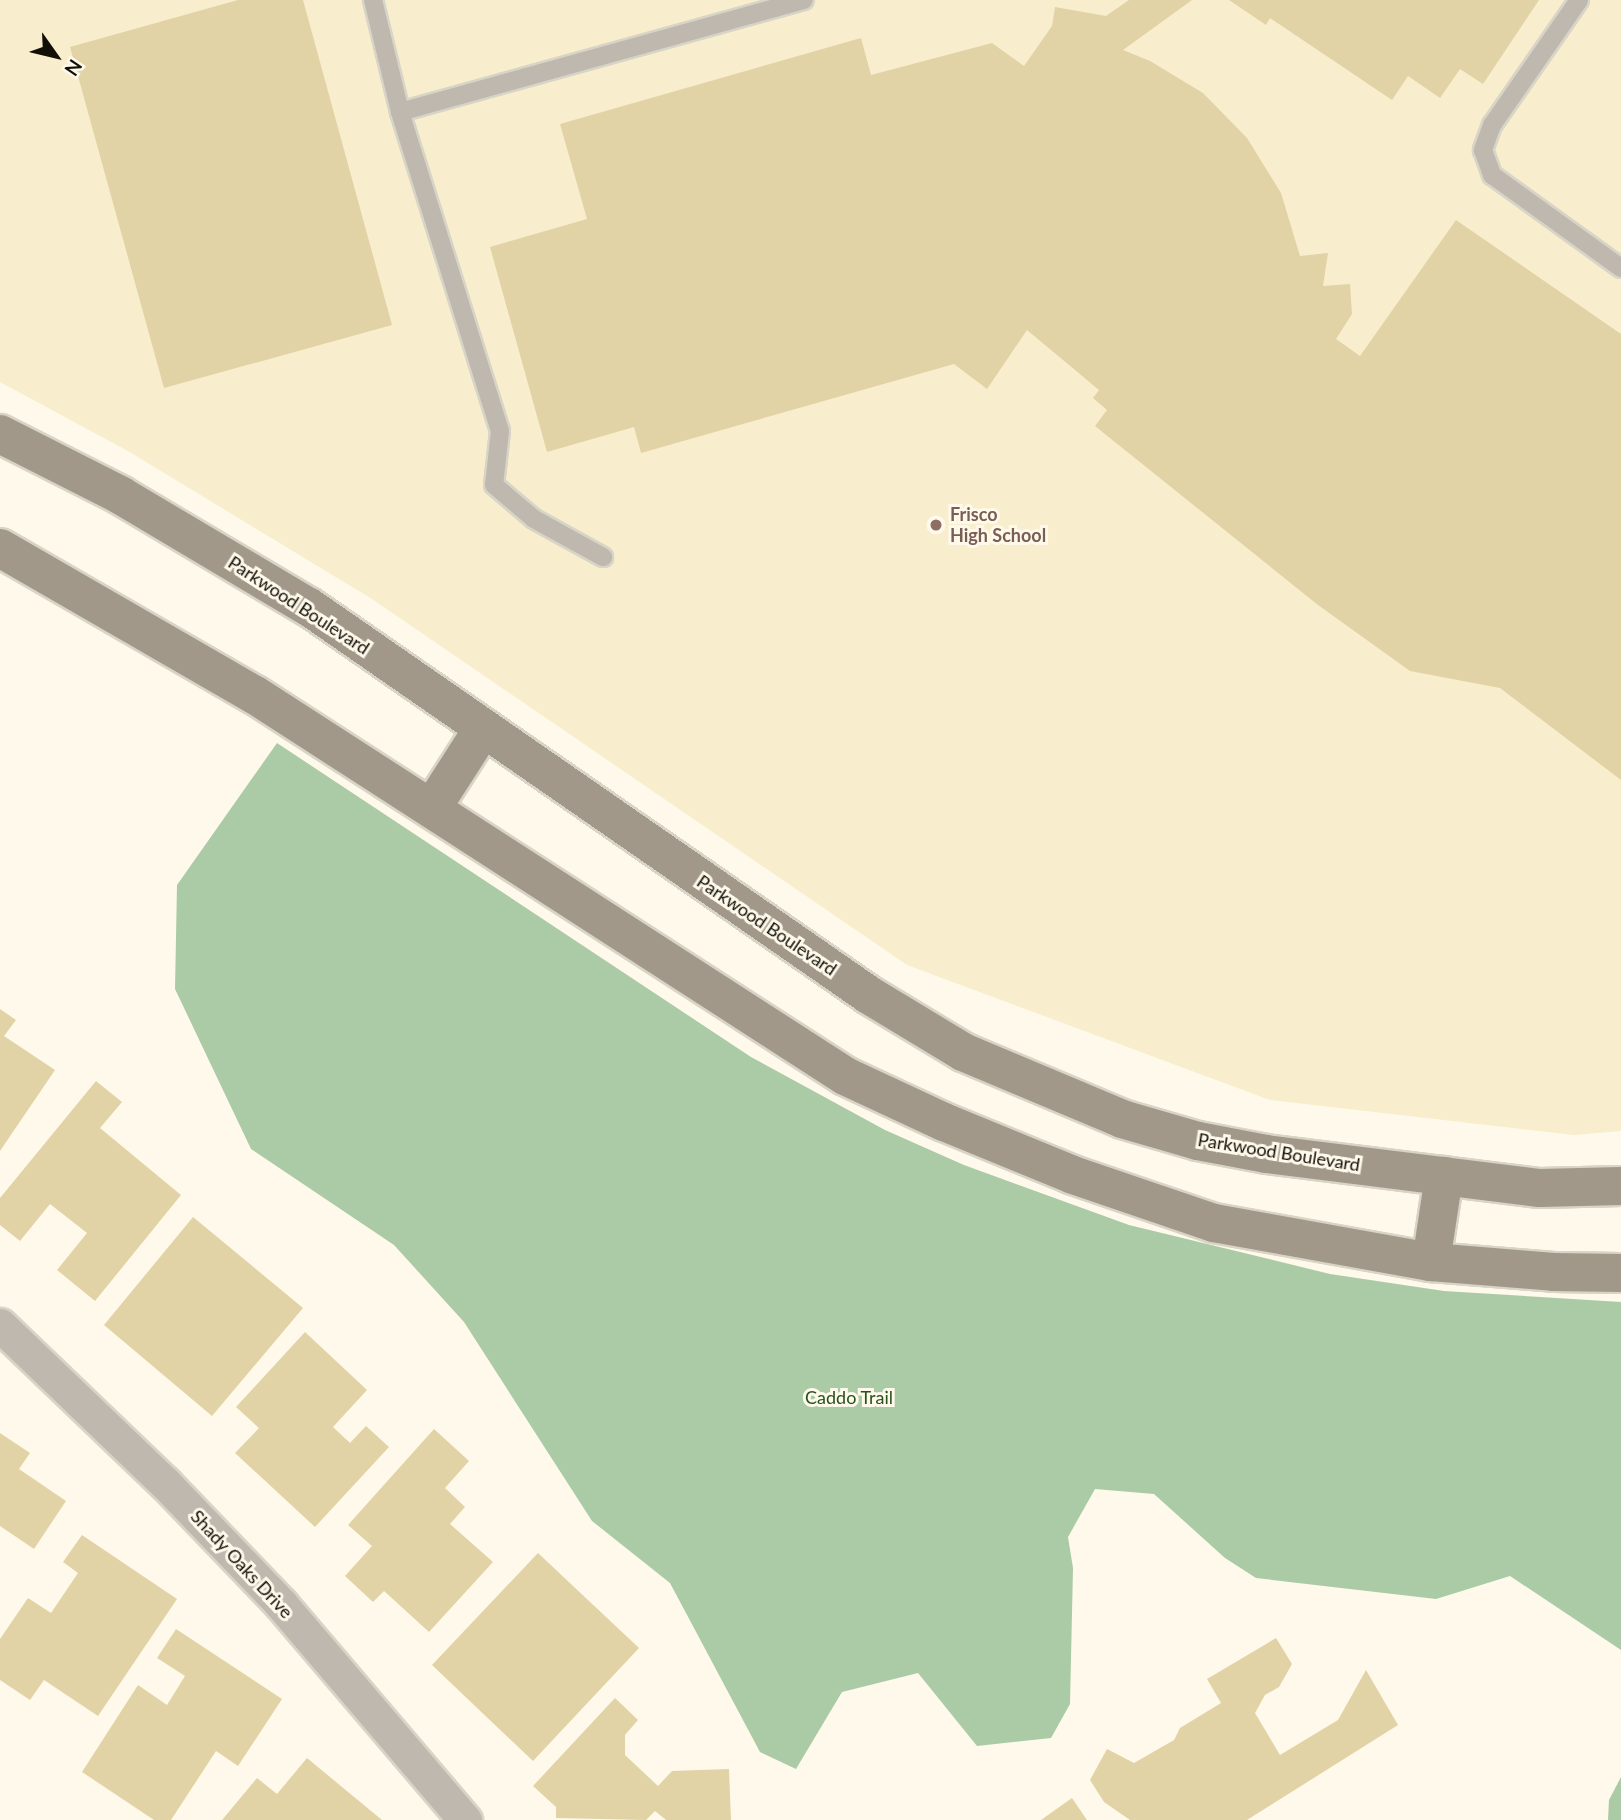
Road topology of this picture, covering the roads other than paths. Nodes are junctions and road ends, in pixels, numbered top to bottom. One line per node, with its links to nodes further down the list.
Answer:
1 (373, 0): 4 (lane)
2 (804, 0): 4 (lane)
3 (1579, 0): 5 (lane)
4 (400, 112): 8 (lane)
5 (1621, 268)
6 (0, 434): 9 (main road, Parkwood Boulevard)
7 (0, 548): 10 (main road)
8 (603, 557)
9 (482, 730): 10 (main road); 11 (main road, Parkwood Boulevard)
10 (432, 808): 13 (main road)
11 (1444, 1176): 12 (main road, Parkwood Boulevard); 13 (main road)
12 (1621, 1185)
13 (1431, 1262): 14 (main road)
14 (1621, 1273)
15 (0, 1325): 16 (street, Shady Oaks Drive)
16 (465, 1820)

